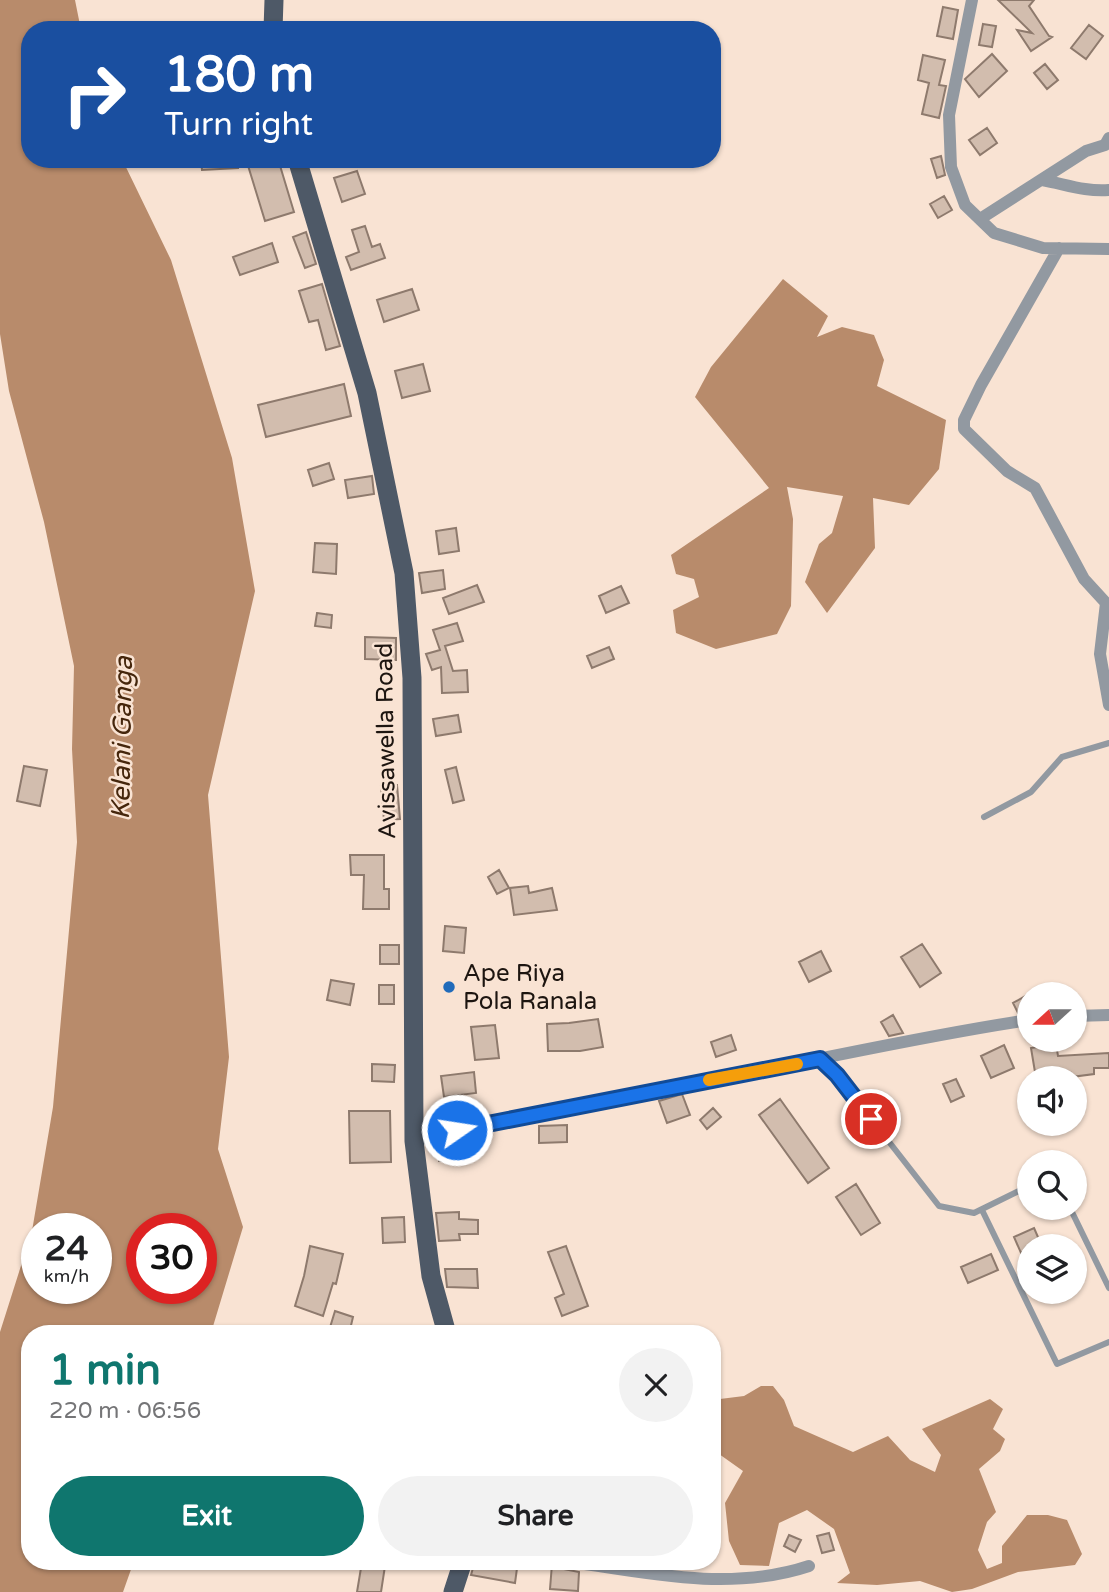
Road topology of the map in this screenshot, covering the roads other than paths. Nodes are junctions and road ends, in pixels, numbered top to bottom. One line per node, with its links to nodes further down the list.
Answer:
1 (274, 0): 3 (main road)
2 (972, 0): 8 (street)
3 (273, 21)
4 (1109, 138): 6 (street)
5 (301, 168): 18 (main road, Avissawella Road)
6 (1042, 180): 7 (street); 8 (street)
7 (1109, 190)
8 (980, 219): 9 (street)
9 (1059, 248): 10 (street); 11 (street)
10 (1109, 249)
11 (1109, 705)
12 (1109, 743): 13 (lane)
13 (984, 817)
14 (1109, 1015): 15 (street)
15 (1087, 1016)
16 (1017, 1022): 17 (street)
17 (820, 1059): 18 (street); 20 (lane)
18 (414, 1141): 23 (main road, Avissawella Road)
19 (1017, 1192): 20 (lane)
20 (982, 1210): 24 (lane)
21 (1076, 1220): 22 (lane)
22 (1109, 1287)
23 (445, 1325)
24 (1109, 1342)
25 (809, 1566): 27 (street)
26 (460, 1570): 28 (main road)
27 (627, 1570)
28 (453, 1592)

